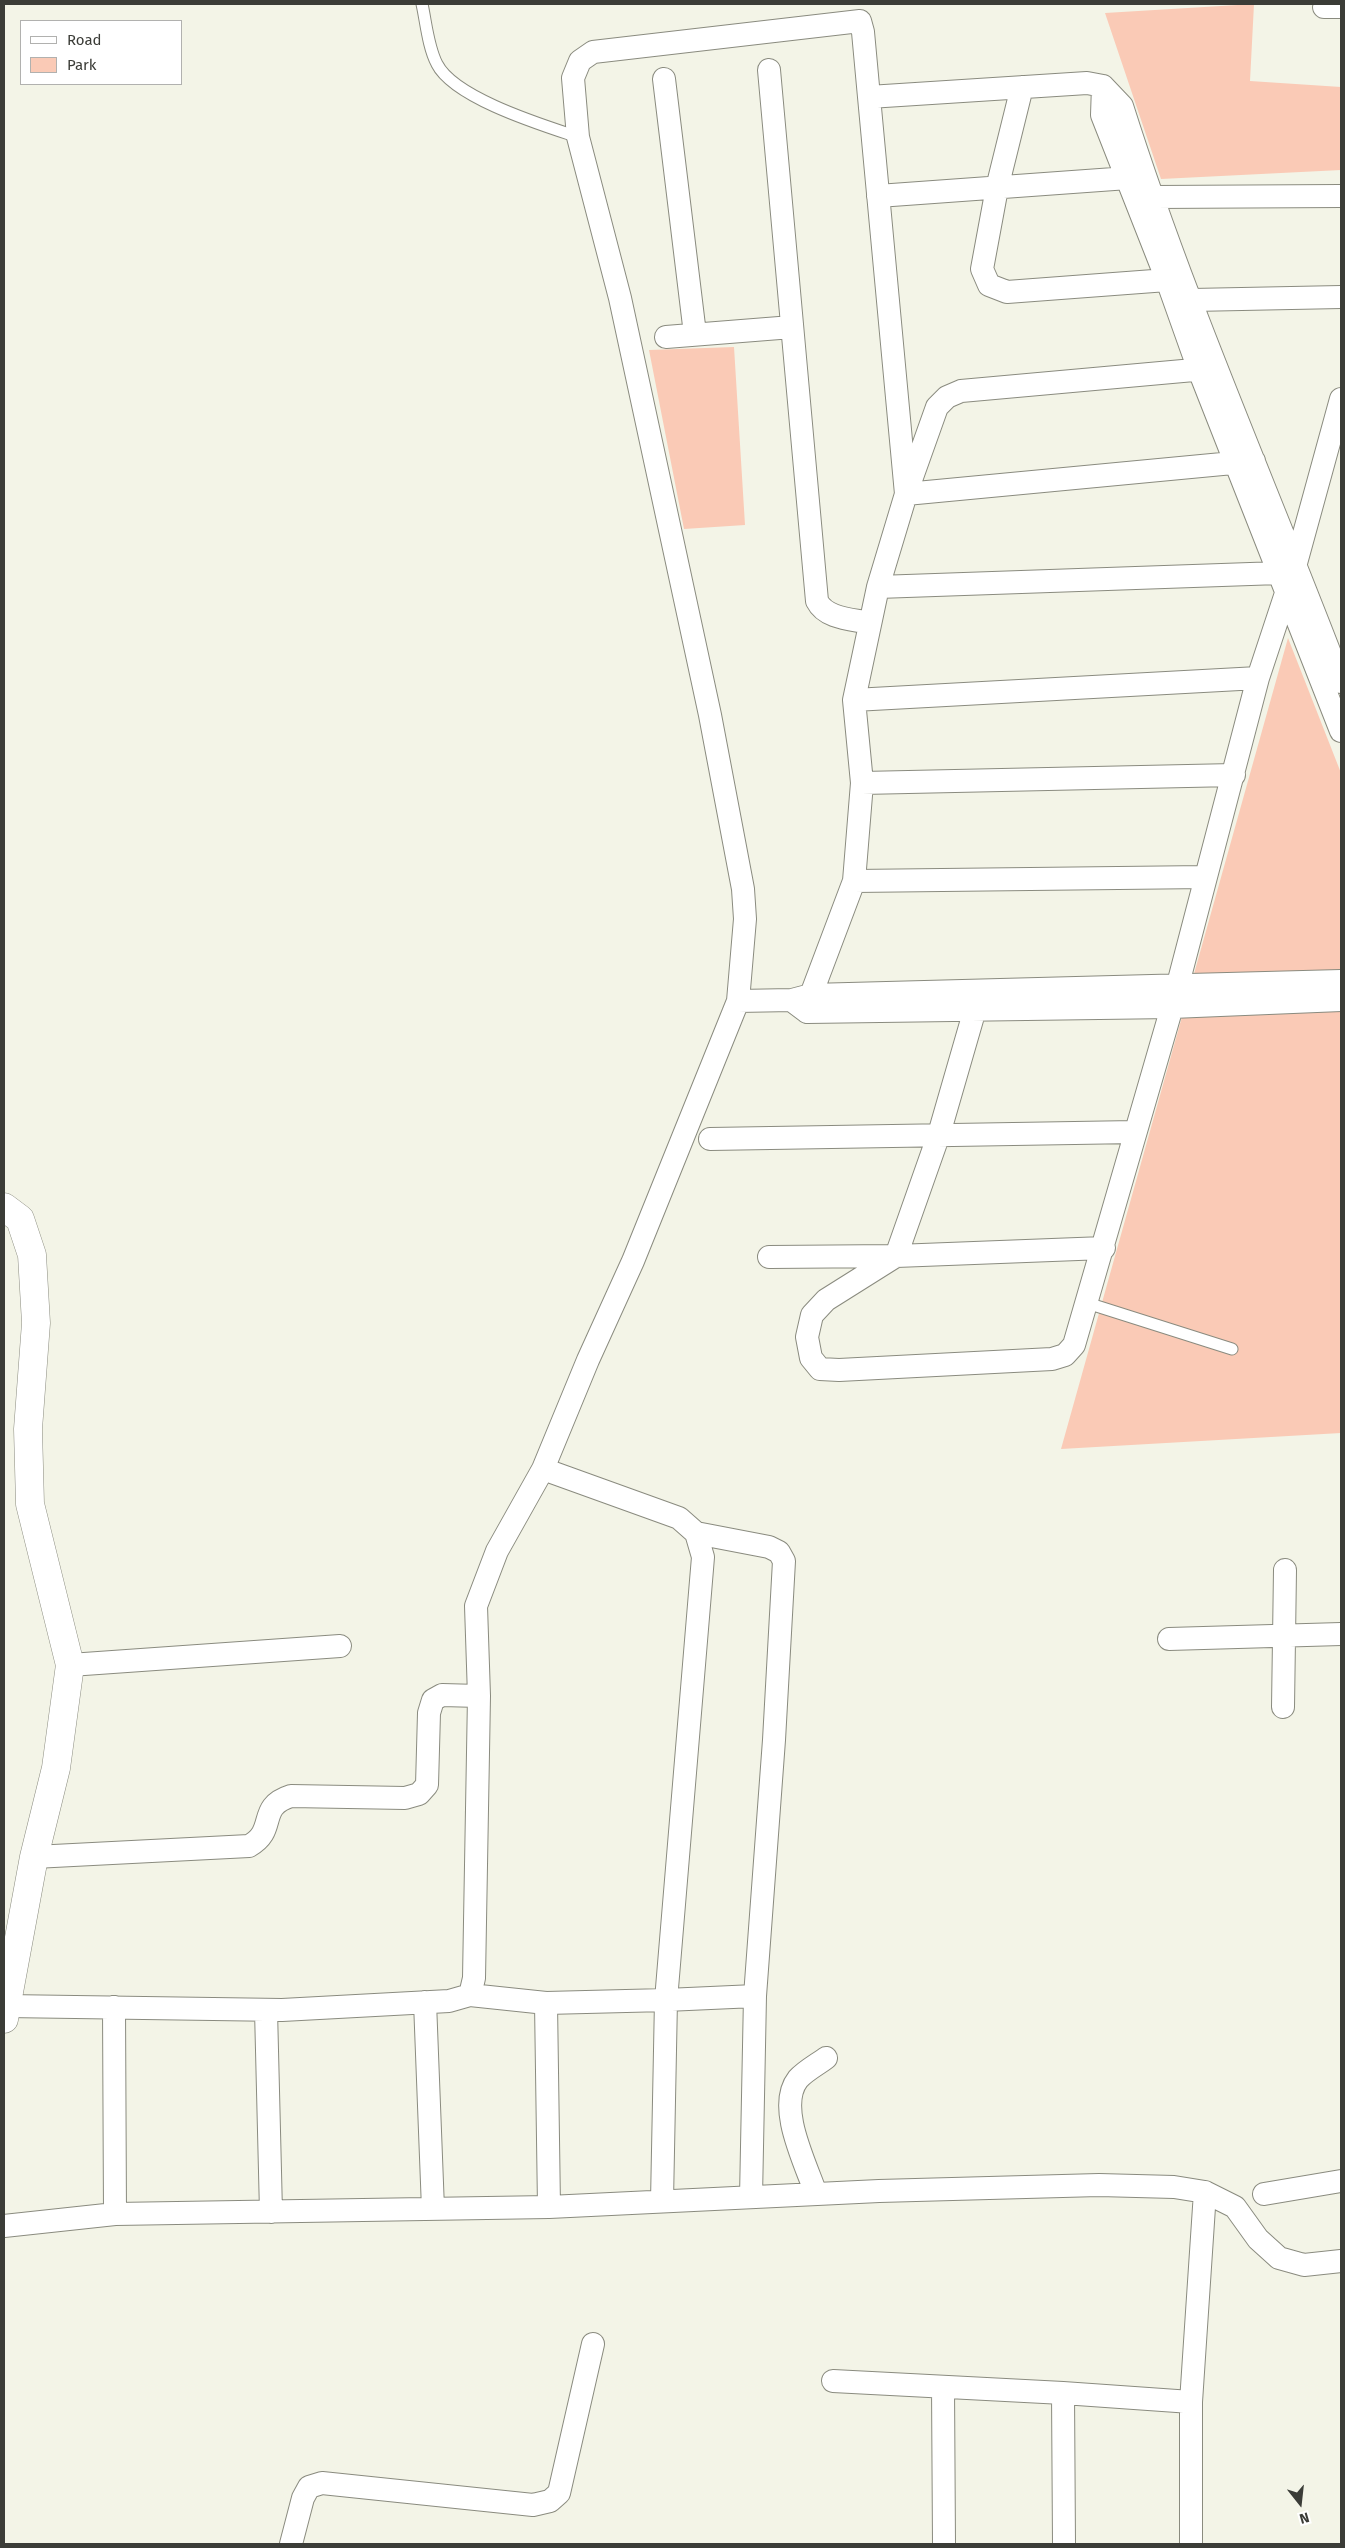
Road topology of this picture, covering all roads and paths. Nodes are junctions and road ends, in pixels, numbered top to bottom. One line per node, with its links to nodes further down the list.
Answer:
1 (422, 4): 7 (lane)
2 (769, 70): 16 (street)
3 (664, 79): 17 (street)
4 (1103, 86): 5 (street); 8 (street); 11 (street)
5 (1022, 87): 6 (street); 9 (street)
6 (868, 97): 7 (street); 10 (street)
7 (578, 137): 38 (street)
8 (1128, 178): 9 (street); 13 (street)
9 (997, 188): 10 (street); 13 (street)
10 (878, 196): 22 (street)
11 (1154, 196): 12 (street); 15 (street)
12 (1341, 196)
13 (1167, 280): 19 (street)
14 (1341, 296): 15 (street)
15 (1192, 300): 19 (street)
16 (792, 327): 17 (street); 25 (street)
17 (695, 334): 18 (street)
18 (666, 337)
19 (1207, 369): 21 (street); 22 (street)
20 (1341, 399): 23 (street)
21 (1246, 462): 22 (street); 23 (street)
22 (906, 494): 24 (street)
23 (1287, 575): 24 (street); 26 (street); 27 (street); 29 (street)
24 (878, 587): 25 (street)
25 (870, 623): 28 (street)
26 (1341, 676)
27 (1258, 678): 28 (street); 30 (street)
28 (854, 700): 31 (street)
29 (1341, 731)
30 (1234, 774): 31 (street); 32 (street)
31 (862, 783): 33 (street)
32 (1206, 877): 33 (street); 35 (street)
33 (854, 882): 39 (street)
34 (1341, 981): 35 (street)
35 (1174, 997): 36 (street); 37 (street); 40 (street)
36 (978, 1000): 39 (street); 41 (street)
37 (1341, 1000)
38 (738, 1001): 39 (street); 49 (street)
39 (803, 1002)
40 (1135, 1132): 41 (street); 44 (street)
41 (939, 1134): 42 (street); 46 (street)
42 (710, 1139)
43 (4, 1207): 56 (street)
44 (1104, 1248): 46 (street); 47 (street)
45 (769, 1256): 46 (street)
46 (896, 1256): 47 (street)
47 (1087, 1303): 48 (lane)
48 (1232, 1349)
49 (543, 1469): 50 (street); 57 (street)
50 (696, 1532): 61 (street); 62 (street)
51 (1285, 1570): 53 (street)
52 (1341, 1634): 53 (street)
53 (1284, 1636): 54 (street); 58 (street)
54 (1169, 1639)
55 (340, 1646): 56 (street)
56 (70, 1666): 59 (street)
57 (479, 1696): 59 (street); 60 (street)
58 (1283, 1707)
59 (34, 1857): 67 (street)
60 (470, 1995): 63 (street); 64 (street)
61 (755, 1996): 62 (street); 73 (street)
62 (666, 2000): 64 (street); 74 (street)
63 (425, 2002): 66 (street); 76 (street)
64 (546, 2003): 75 (street)
65 (114, 2007): 66 (street); 67 (street); 78 (street)
66 (266, 2010): 77 (street)
67 (5, 2012)
68 (826, 2058): 71 (street)
69 (1341, 2181): 72 (street)
70 (1205, 2192): 71 (street); 80 (street); 85 (street)
71 (816, 2194): 73 (street)
72 (1264, 2194)
73 (750, 2197): 74 (street)
74 (662, 2201): 75 (street)
75 (549, 2207): 76 (street)
76 (432, 2209): 77 (street)
77 (271, 2212): 78 (street)
78 (114, 2214): 79 (street)
79 (4, 2226)
80 (1341, 2261)
81 (593, 2344): 86 (street)
82 (833, 2381): 83 (street)
83 (943, 2387): 84 (street); 87 (street)
84 (1063, 2393): 85 (street); 88 (street)
85 (1190, 2402): 89 (street)
86 (292, 2544)
87 (944, 2544)
88 (1064, 2544)
89 (1191, 2544)

